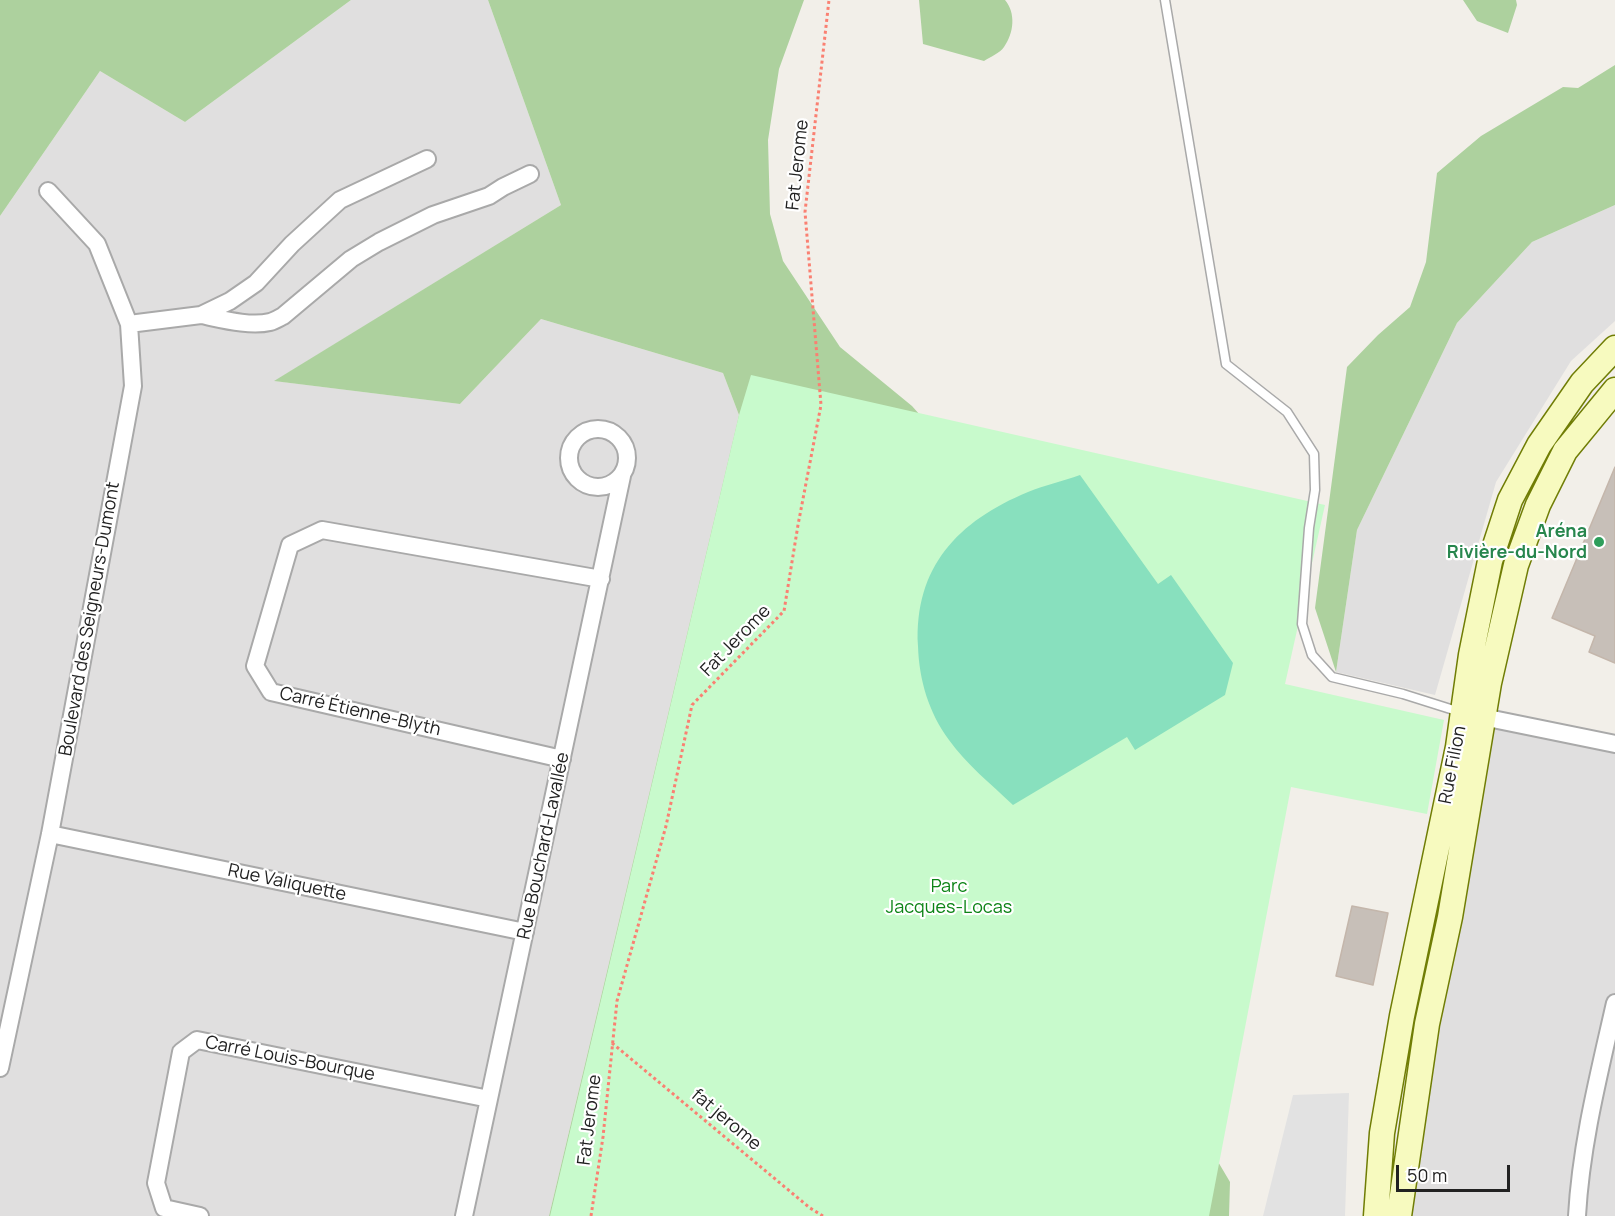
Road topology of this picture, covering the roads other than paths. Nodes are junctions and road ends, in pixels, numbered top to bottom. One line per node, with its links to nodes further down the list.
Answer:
1 (1165, 0): 11 (lane)
2 (427, 159): 5 (street)
3 (530, 174): 5 (street)
4 (48, 191): 6 (street, Boulevard des Seigneurs-Dumont)
5 (201, 315): 6 (street)
6 (129, 324): 14 (street, Boulevard des Seigneurs-Dumont)
7 (1615, 348): 11 (street, Rue Filion)
8 (1615, 390): 11 (street, Rue Filion)
9 (622, 476): 10 (street, Rue Bouchard-Lavallée)
10 (601, 579): 13 (street, Rue Bouchard-Lavallée); 13 (street, Carré Étienne-Blyth)
11 (1474, 716): 12 (street); 21 (street, Rue Filion); 22 (street, Rue Filion)
12 (1615, 744)
13 (562, 759): 15 (street, Rue Bouchard-Lavallée)
14 (50, 834): 15 (street, Rue Valiquette); 17 (street, Boulevard des Seigneurs-Dumont)
15 (525, 932): 18 (street, Rue Bouchard-Lavallée)
16 (1615, 1003): 23 (street)
17 (0, 1068)
18 (489, 1099): 19 (street, Carré Louis-Bourque); 20 (street, Rue Bouchard-Lavallée)
19 (200, 1216)
20 (464, 1216)
21 (1376, 1216)
22 (1399, 1216)
23 (1577, 1216)

